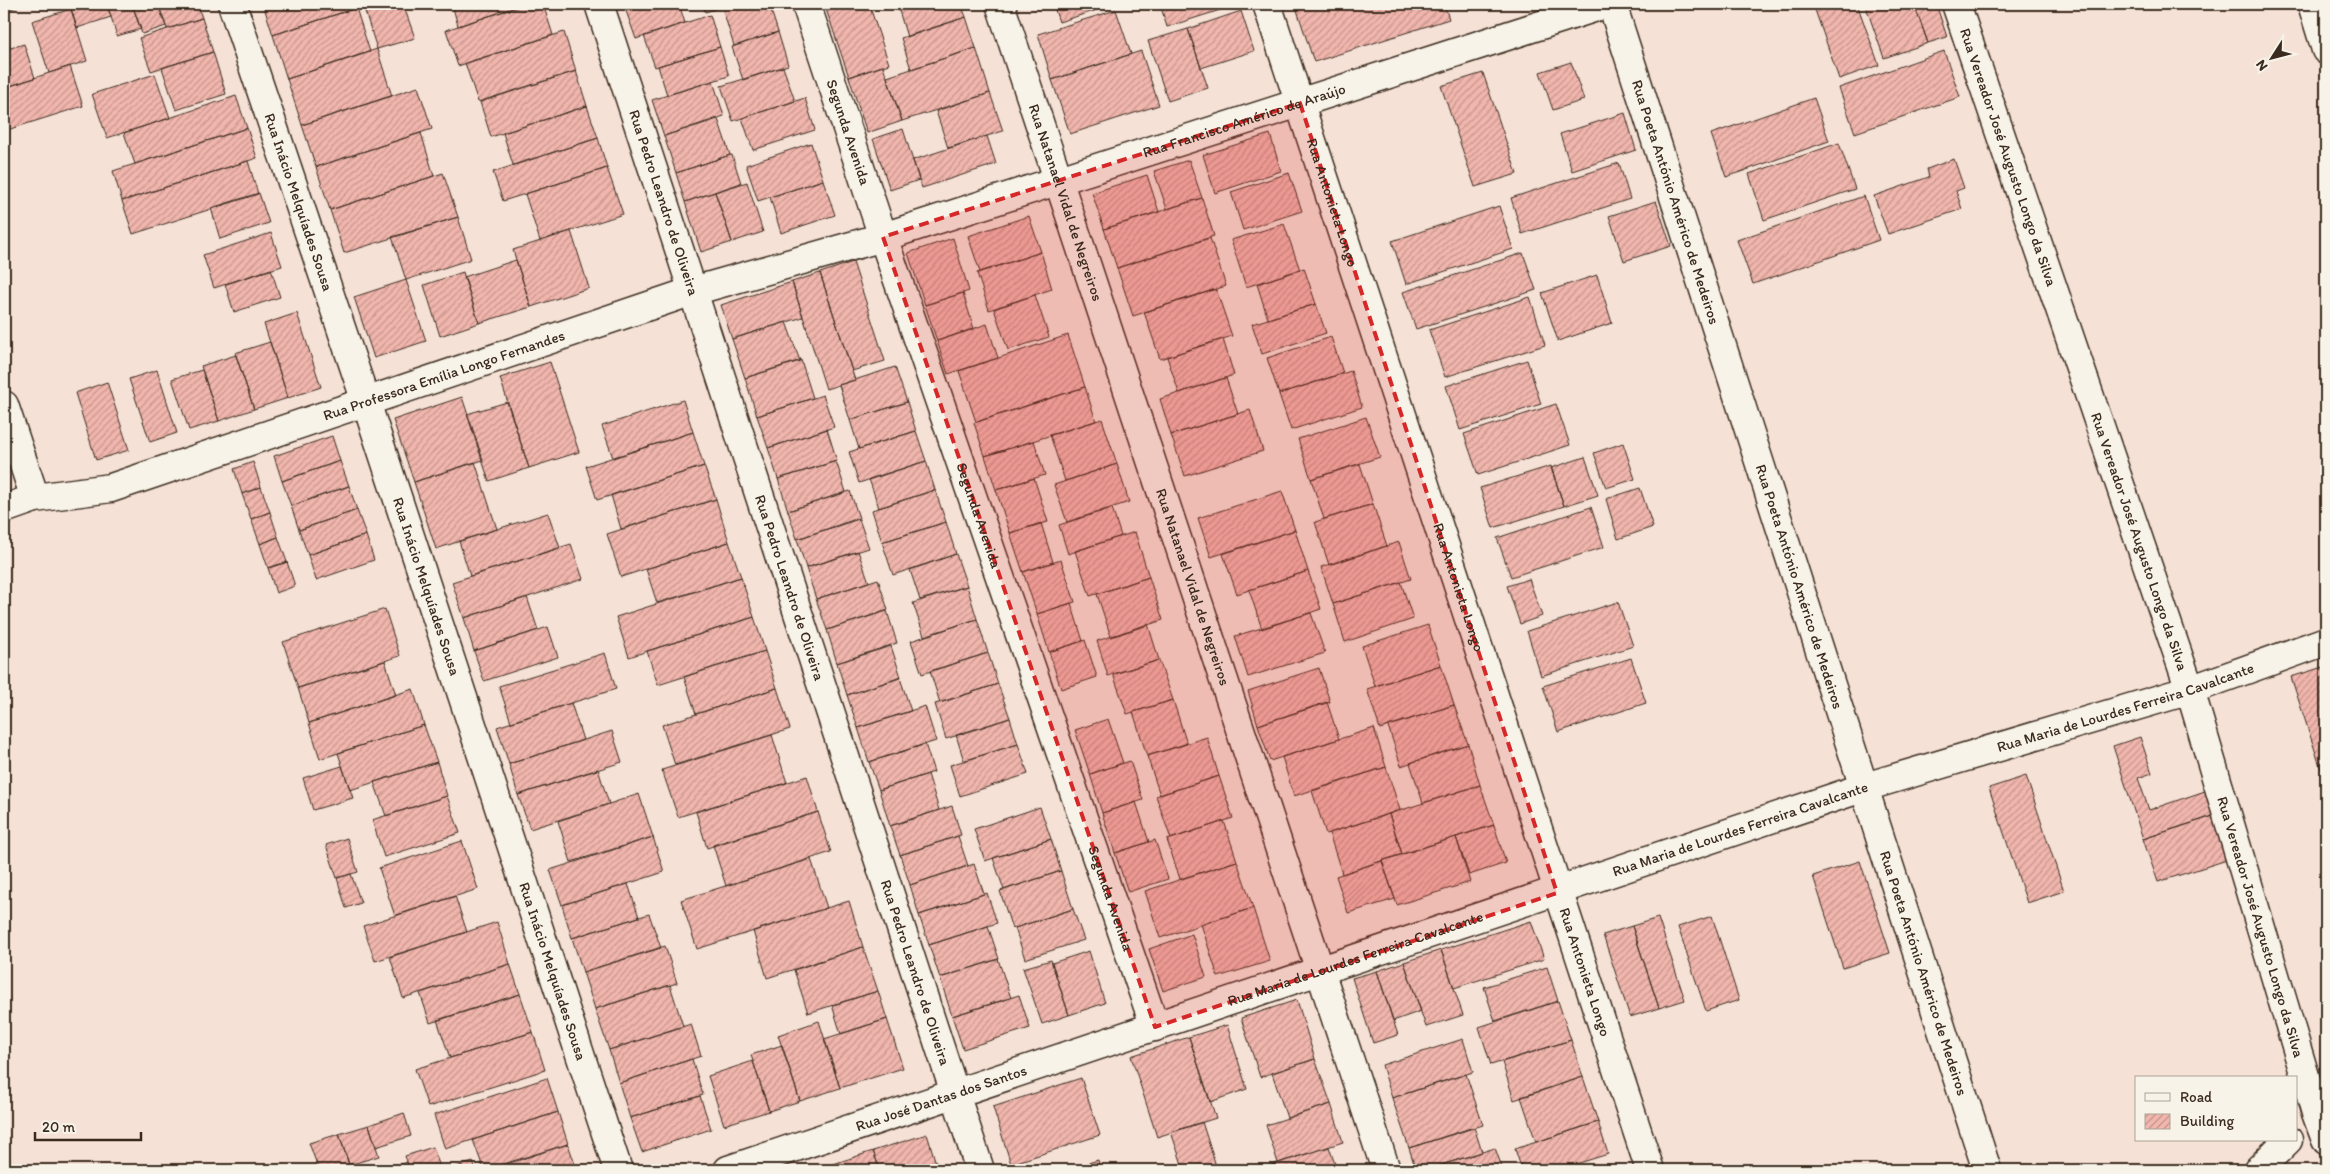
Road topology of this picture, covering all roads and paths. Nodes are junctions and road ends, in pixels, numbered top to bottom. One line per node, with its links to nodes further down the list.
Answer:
1 (232, 4): 15 (street, Rua Inácio Melquíades Sousa)
2 (599, 4): 14 (street, Rua Pedro Leandro de Oliveira)
3 (806, 4): 13 (street, Segunda Avenida)
4 (1000, 4): 12 (street, Rua Natanael Vidal de Negreiros)
5 (1266, 4): 11 (street, Rua Antonieta Longo)
6 (1606, 4): 11 (street, Rua Francisco Américo de Araújo)
7 (1612, 4): 21 (street, Rua Poeta António Américo de Medeiros)
8 (1956, 4): 20 (street, Rua Vereador José Augusto Longo da Silva)
9 (2312, 4): 10 (street)
10 (2326, 50)
11 (1300, 103): 12 (street, Rua Francisco Américo de Araújo); 22 (street, Rua Antonieta Longo)
12 (1059, 180): 13 (street, Rua Francisco Américo de Araújo); 23 (street, Rua Natanael Vidal de Negreiros)
13 (883, 237): 14 (street, Rua Professora Emília Longo Fernandes); 24 (street, Segunda Avenida)
14 (693, 291): 15 (street, Rua Professora Emília Longo Fernandes); 25 (street, Rua Pedro Leandro de Oliveira)
15 (366, 402): 17 (street, Rua Professora Emília Longo Fernandes); 30 (street, Rua Inácio Melquíades Sousa)
16 (4, 405): 17 (street)
17 (35, 498): 18 (street, Rua Professora Emília Longo Fernandes)
18 (4, 508)
19 (2326, 642): 20 (street, Rua Maria de Lourdes Ferreira Cavalcante)
20 (2190, 690): 21 (street, Rua Maria de Lourdes Ferreira Cavalcante); 26 (street, Rua Vereador José Augusto Longo da Silva)
21 (1866, 788): 22 (street, Rua Maria de Lourdes Ferreira Cavalcante); 35 (street, Rua Poeta António Américo de Medeiros)
22 (1557, 893): 23 (street, Rua Maria de Lourdes Ferreira Cavalcante); 34 (street, Rua Antonieta Longo)
23 (1320, 972): 24 (street, Rua Maria de Lourdes Ferreira Cavalcante); 33 (street, Rua Natanael Vidal de Negreiros)
24 (1156, 1027): 25 (street, Rua José Dantas dos Santos)
25 (955, 1095): 31 (street, Rua José Dantas dos Santos); 32 (street, Rua Pedro Leandro de Oliveira)
26 (2321, 1108): 27 (street); 28 (street, Rua Vereador José Augusto Longo da Silva)
27 (2298, 1130)
28 (2326, 1140)
29 (2286, 1142): 36 (street)
30 (618, 1170)
31 (728, 1170)
32 (980, 1170)
33 (1386, 1170)
34 (1650, 1170)
35 (1987, 1170)
36 (2258, 1170)

